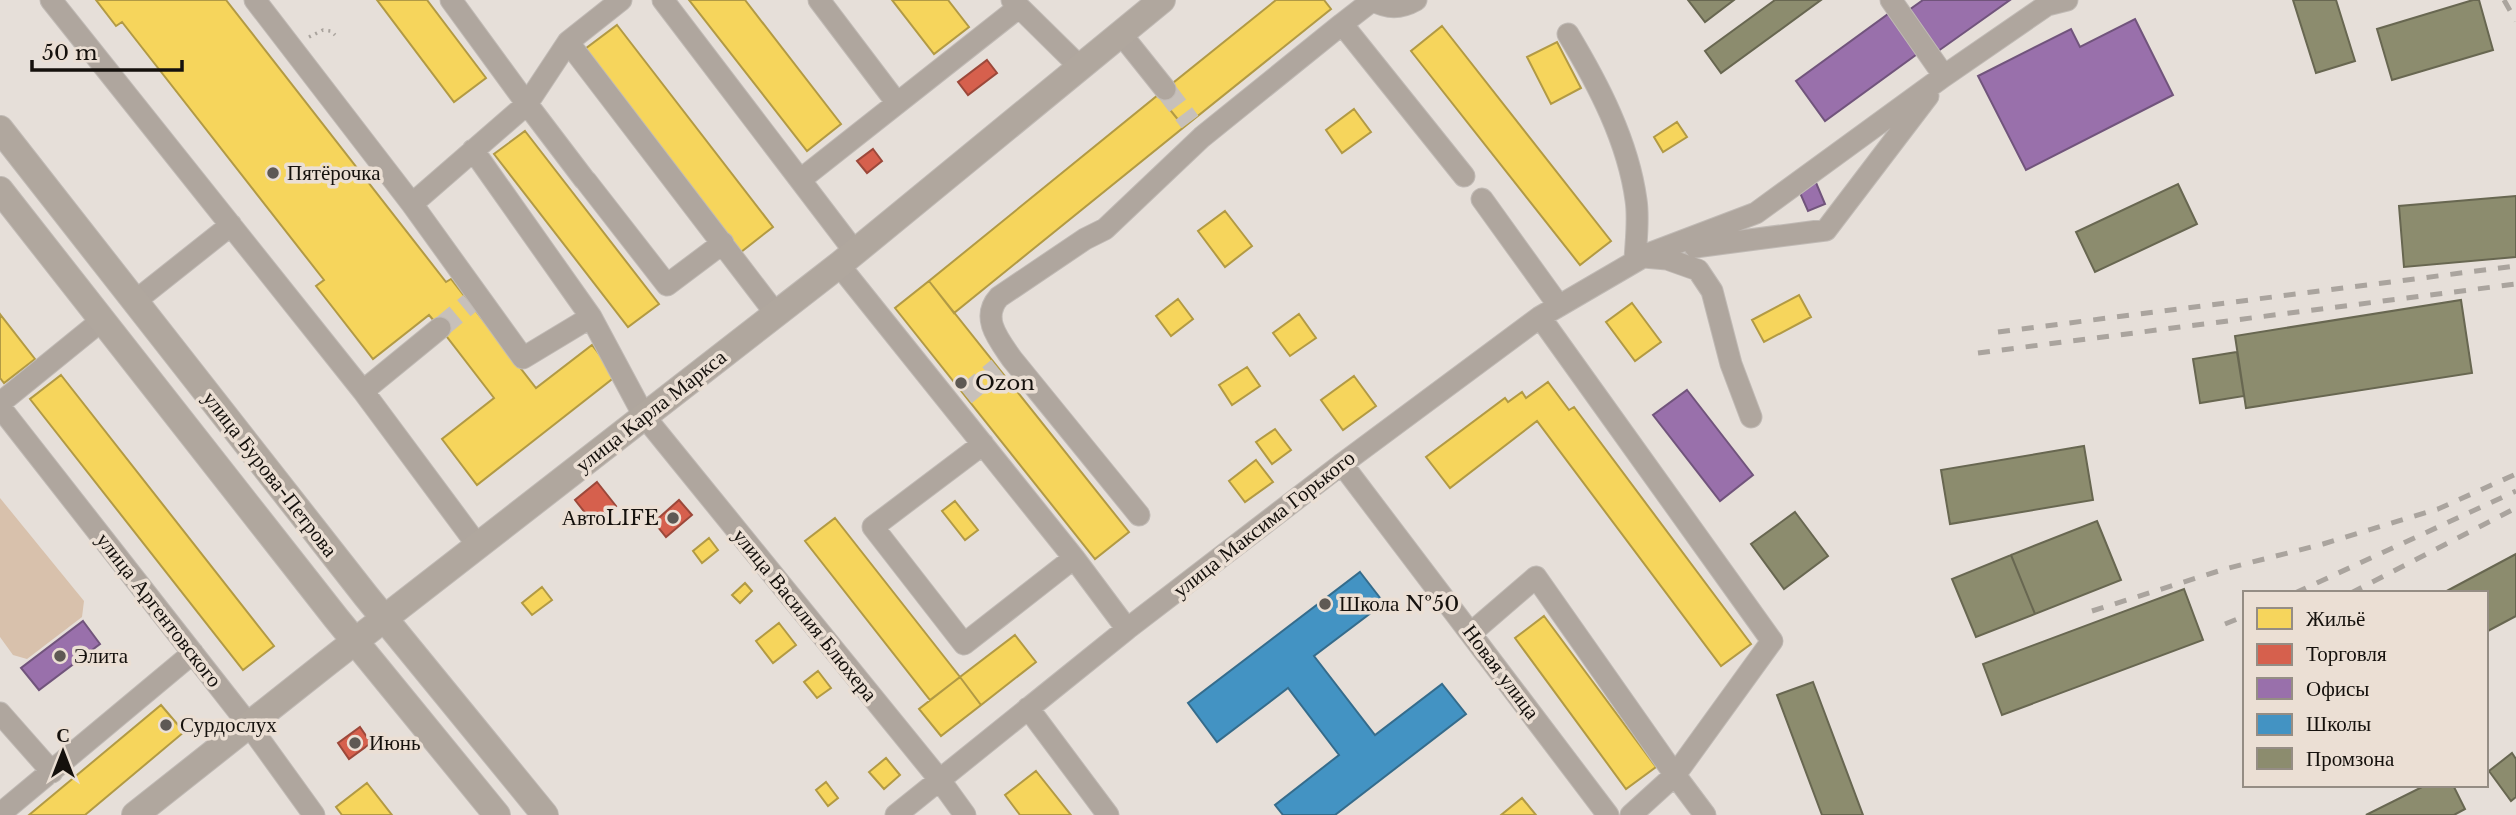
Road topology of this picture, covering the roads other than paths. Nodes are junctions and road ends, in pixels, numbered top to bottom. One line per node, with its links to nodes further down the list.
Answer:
1 (51, 0): 29 (street)
2 (255, 0): 28 (street)
3 (451, 0): 21 (street)
4 (621, 0): 16 (street)
5 (663, 0): 25 (street)
6 (819, 0): 20 (street)
7 (1162, 0): 14 (main road, улица Карла Маркса)
8 (1373, 0): 9 (street); 13 (street)
9 (1416, 0)
10 (1891, 0): 18 (street)
11 (2053, 2): 18 (street)
12 (1015, 4): 17 (street); 20 (street)
13 (1342, 24): 24 (street); 45 (street)
14 (1121, 34): 17 (main road, улица Карла Маркса); 19 (street)
15 (1568, 34): 31 (street)
16 (568, 42): 21 (street); 30 (street)
17 (1080, 67): 32 (main road, улица Карла Маркса)
18 (1944, 76): 31 (street); 31 (street)
19 (1165, 89)
20 (897, 103): 25 (street)
21 (527, 104): 23 (street); 30 (street)
22 (0, 129): 33 (main road, улица Бурова-Петрова)
23 (473, 150): 28 (street); 36 (street, улица Василия Блюхера)
24 (1464, 176)
25 (800, 180): 32 (street)
26 (0, 190): 37 (main road, улица Бурова-Петрова)
27 (1482, 199): 34 (street)
28 (412, 204): 36 (street)
29 (231, 225): 33 (street); 39 (street)
30 (723, 243): 35 (street)
31 (1642, 257): 34 (street, улица Максима Горького); 42 (street)
32 (847, 258): 35 (main road, улица Карла Маркса); 43 (street)
33 (134, 302): 48 (main road, улица Бурова-Петрова)
34 (1549, 311): 44 (street, улица Максима Горького); 57 (street)
35 (776, 314): 41 (main road, улица Карла Маркса)
36 (591, 317): 41 (street, улица Василия Блюхера)
37 (101, 321): 40 (street); 51 (main road, улица Бурова-Петрова)
38 (440, 328): 39 (street)
39 (363, 391): 46 (street)
40 (0, 405): 52 (street, улица Аргентовского)
41 (644, 416): 46 (main road, улица Карла Маркса); 58 (street, улица Василия Блюхера)
42 (1751, 417)
43 (983, 444): 47 (street); 47 (street)
44 (1342, 464): 49 (street, улица Максима Горького); 50 (street, Новая улица)
45 (1139, 515)
46 (478, 546): 48 (main road, улица Карла Маркса)
47 (1074, 558): 49 (street)
48 (386, 619): 51 (main road, улица Карла Маркса); 63 (main road, улица Бурова-Петрова)
49 (1127, 629): 53 (street, улица Максима Горького)
50 (1471, 633): 57 (street); 67 (street, Новая улица)
51 (355, 641): 55 (main road, улица Карла Маркса); 62 (main road, улица Бурова-Петрова)
52 (193, 653): 55 (street, улица Аргентовского); 56 (street)
53 (1028, 708): 58 (street, улица Максима Горького); 66 (street)
54 (0, 713): 56 (street)
55 (249, 725): 59 (street, улица Аргентовского); 61 (main road, улица Карла Маркса)
56 (52, 772): 60 (street)
57 (1675, 775): 68 (street); 69 (street)
58 (939, 779): 64 (street, улица Максима Горького); 65 (street, улица Василия Блюхера)
59 (305, 812)
60 (0, 814)
61 (135, 815)
62 (497, 815)
63 (545, 815)
64 (896, 815)
65 (965, 815)
66 (1108, 815)
67 (1608, 815)
68 (1631, 815)
69 (1705, 815)

